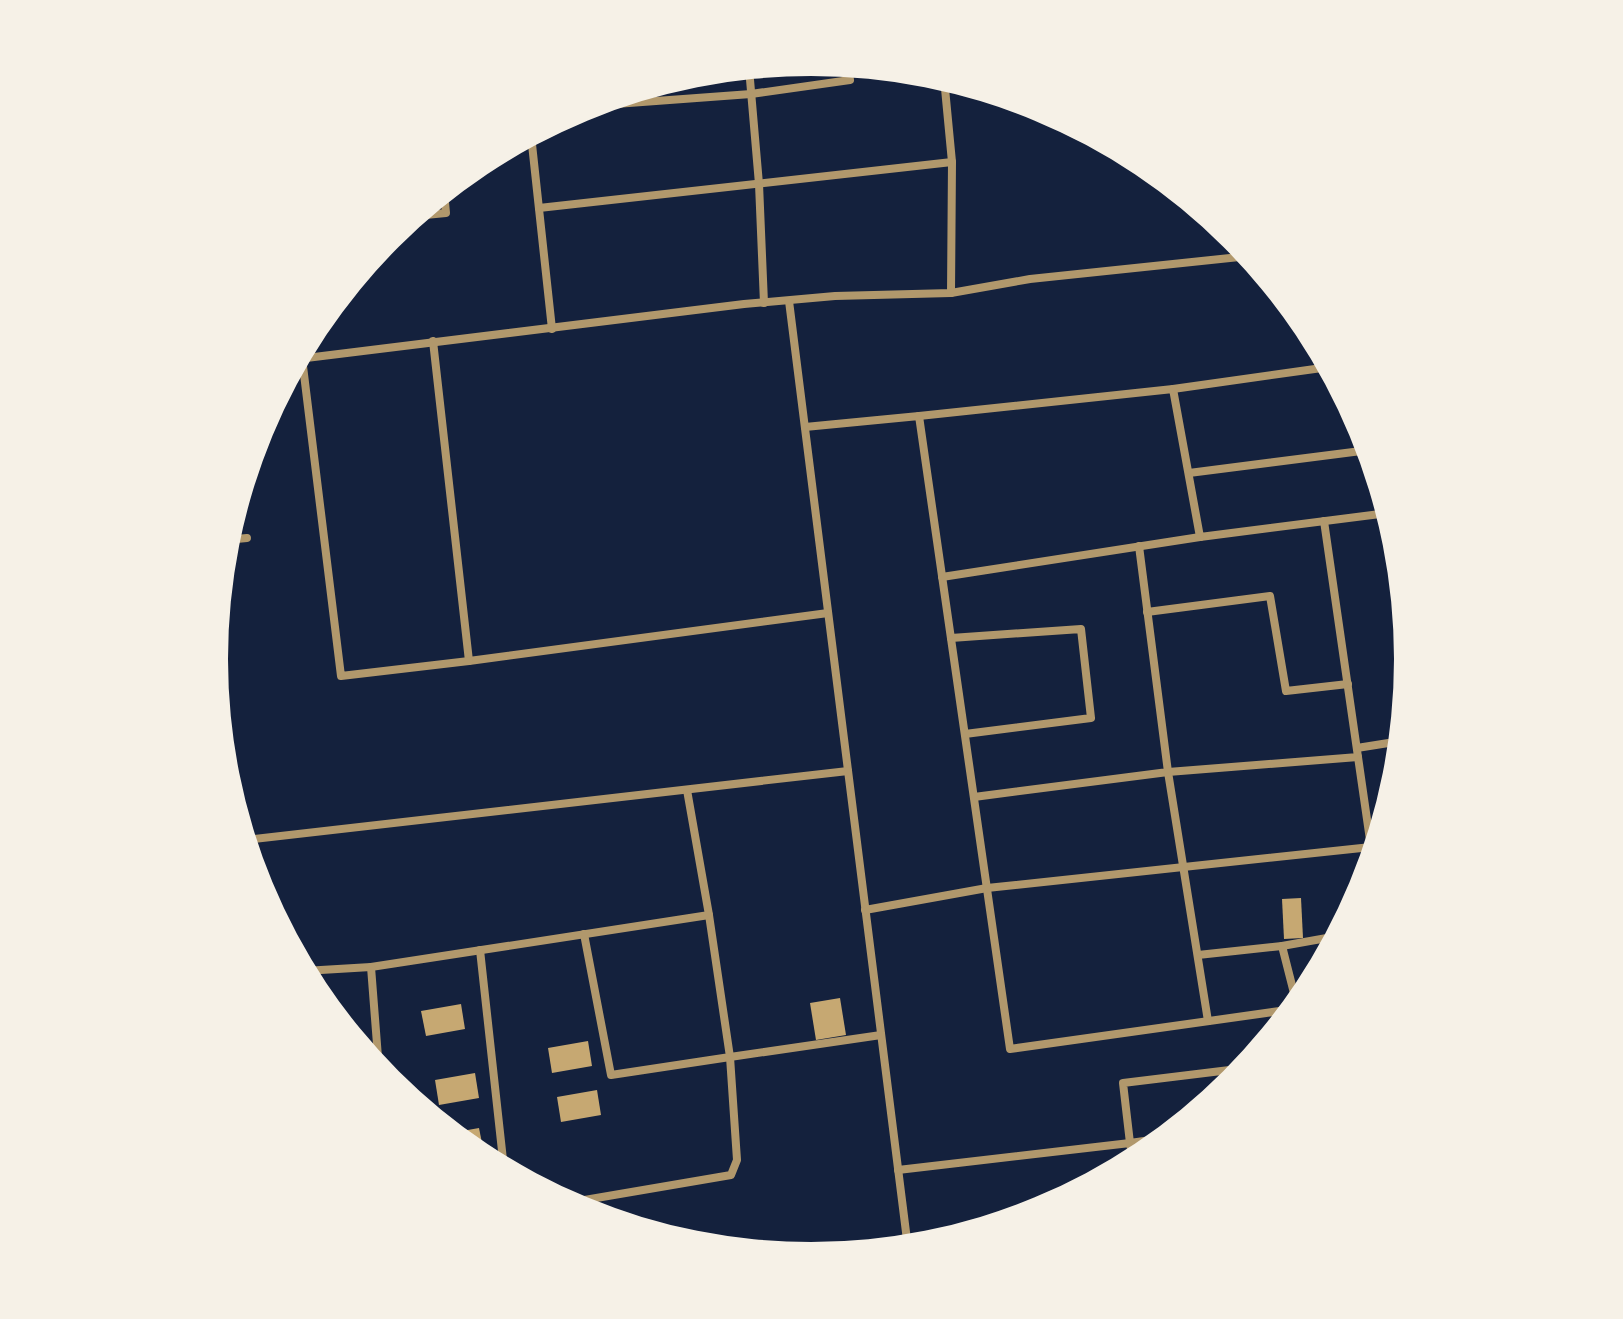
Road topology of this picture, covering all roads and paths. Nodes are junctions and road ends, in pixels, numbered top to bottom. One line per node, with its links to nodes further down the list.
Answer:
1 (850, 77): 4 (street)
2 (750, 79): 4 (street)
3 (945, 92): 7 (street)
4 (751, 94): 5 (street); 8 (street)
5 (640, 102)
6 (532, 147): 9 (street)
7 (952, 162): 8 (street); 11 (street)
8 (759, 184): 9 (street); 13 (street)
9 (539, 208): 14 (street)
10 (1234, 258): 11 (street)
11 (951, 293): 12 (street)
12 (789, 301): 13 (street); 21 (street)
13 (764, 303): 14 (street)
14 (552, 329): 15 (street)
15 (433, 341): 16 (street); 34 (street)
16 (314, 356)
17 (1317, 369): 19 (street)
18 (302, 375): 34 (street)
19 (1173, 389): 20 (street); 23 (street)
20 (919, 416): 21 (street); 30 (street)
21 (805, 427): 32 (street)
22 (1357, 452): 23 (street)
23 (1189, 473): 26 (street)
24 (1377, 514): 25 (street)
25 (1324, 521): 26 (street); 35 (street)
26 (1200, 537): 29 (street)
27 (247, 538): 28 (street)
28 (241, 539)
29 (1139, 546): 30 (street); 31 (street)
30 (942, 577): 33 (street)
31 (1147, 612): 35 (street); 40 (street)
32 (828, 613): 34 (street); 39 (street)
33 (951, 638): 36 (street); 36 (street)
34 (469, 661)
35 (1348, 684): 38 (street)
36 (965, 734): 42 (street)
37 (1389, 744): 38 (street)
38 (1358, 752): 40 (street); 43 (street)
39 (848, 771): 41 (street); 48 (street)
40 (1168, 772): 42 (street); 46 (street)
41 (687, 790): 44 (street); 49 (street)
42 (974, 797): 47 (street)
43 (1369, 831)
44 (256, 839)
45 (1364, 848): 46 (street)
46 (1184, 867): 47 (street); 54 (street)
47 (987, 888): 48 (street); 59 (street)
48 (865, 910): 60 (street)
49 (709, 915): 50 (street); 62 (street)
50 (584, 934): 53 (street); 62 (street)
51 (1324, 939): 52 (street)
52 (1282, 946): 54 (street); 57 (street)
53 (480, 950): 55 (street); 67 (street)
54 (1198, 955): 59 (street)
55 (371, 967): 56 (street); 61 (street)
56 (318, 970)
57 (1292, 990)
58 (1278, 1010): 59 (street)
59 (1208, 1021)
60 (881, 1035): 62 (street); 68 (street)
61 (377, 1049)
62 (730, 1057): 69 (street)
63 (1225, 1071): 65 (street)
64 (1141, 1141): 65 (street)
65 (1130, 1143): 66 (street); 68 (street)
66 (1131, 1148)
67 (502, 1154)
68 (898, 1170): 70 (street)
69 (592, 1200)
70 (906, 1235)

